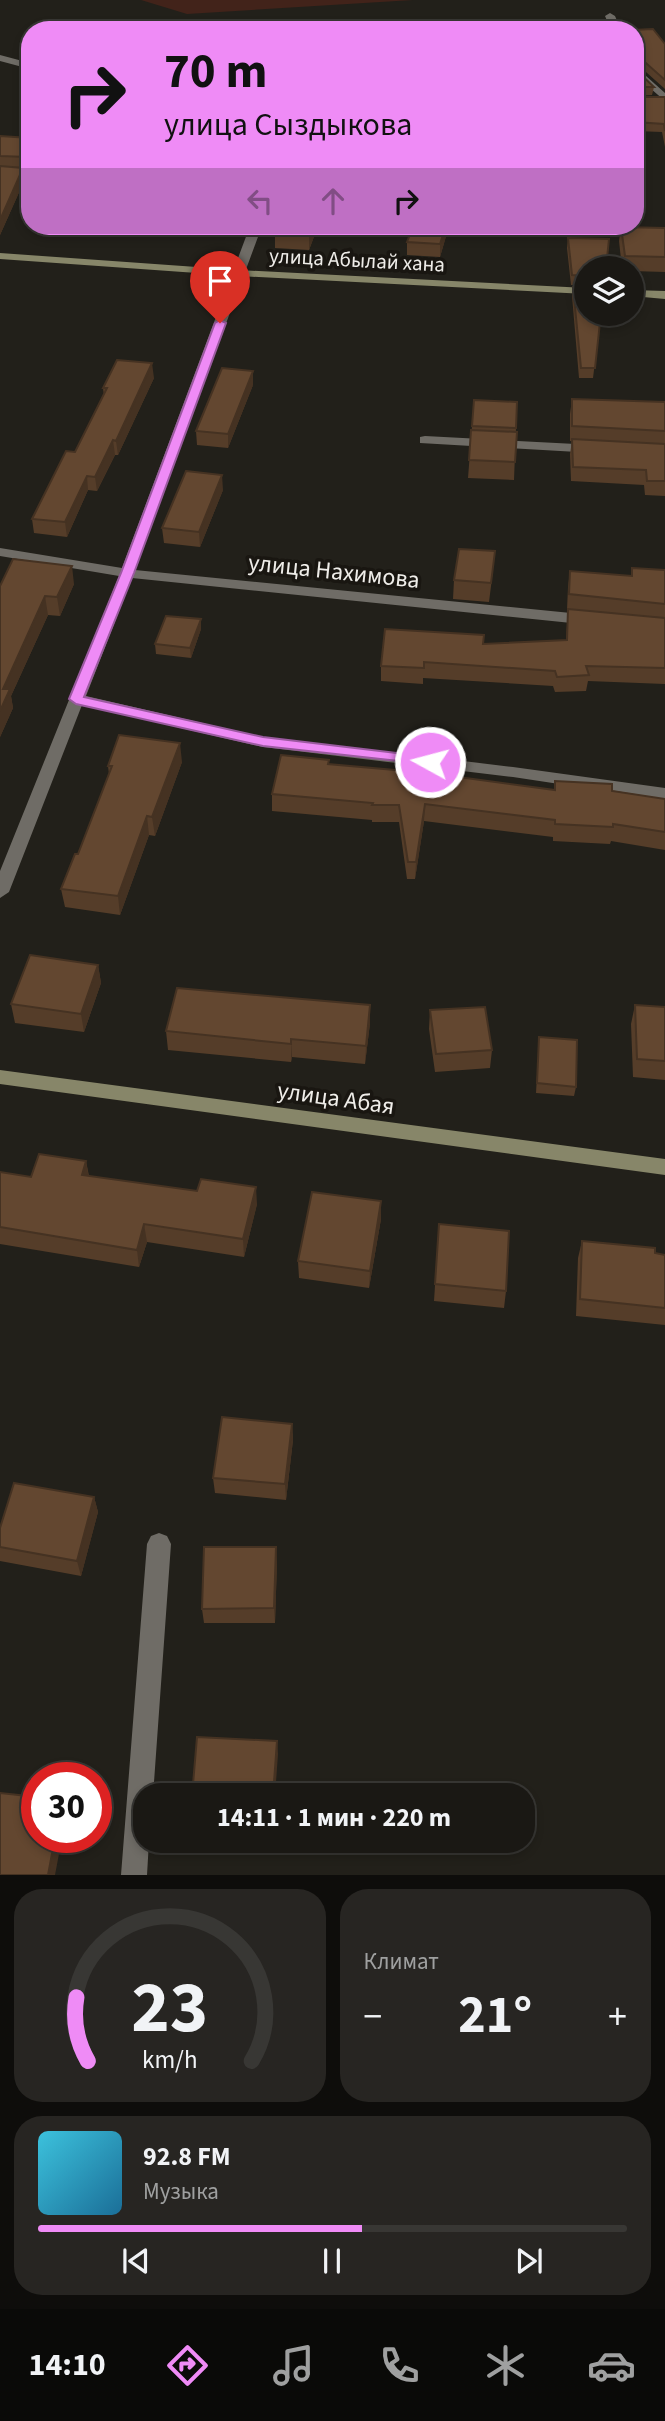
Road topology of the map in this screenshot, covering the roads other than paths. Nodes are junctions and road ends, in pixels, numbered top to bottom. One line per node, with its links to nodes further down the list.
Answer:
1 (610, 16): 2 (street)
2 (612, 21)
3 (0, 58): 4 (street)
4 (21, 64)
5 (644, 79): 6 (street)
6 (662, 100)
7 (0, 172): 8 (street)
8 (21, 173)
9 (253, 235): 11 (street)
10 (0, 256): 11 (street, улица Абылай хана)
11 (239, 273): 12 (street, улица Абылай хана); 18 (street)
12 (574, 290)
13 (644, 294): 14 (street)
14 (665, 295)
15 (425, 440): 16 (street)
16 (612, 450)
17 (0, 552): 18 (street, улица Нахимова)
18 (127, 573): 19 (street, улица Нахимова); 20 (street)
19 (610, 622)
20 (76, 699): 21 (street); 22 (street)
21 (665, 794)
22 (0, 892)
23 (0, 1077): 24 (street, улица Абая)
24 (665, 1167)
25 (159, 1544): 26 (street)
26 (134, 1875)

